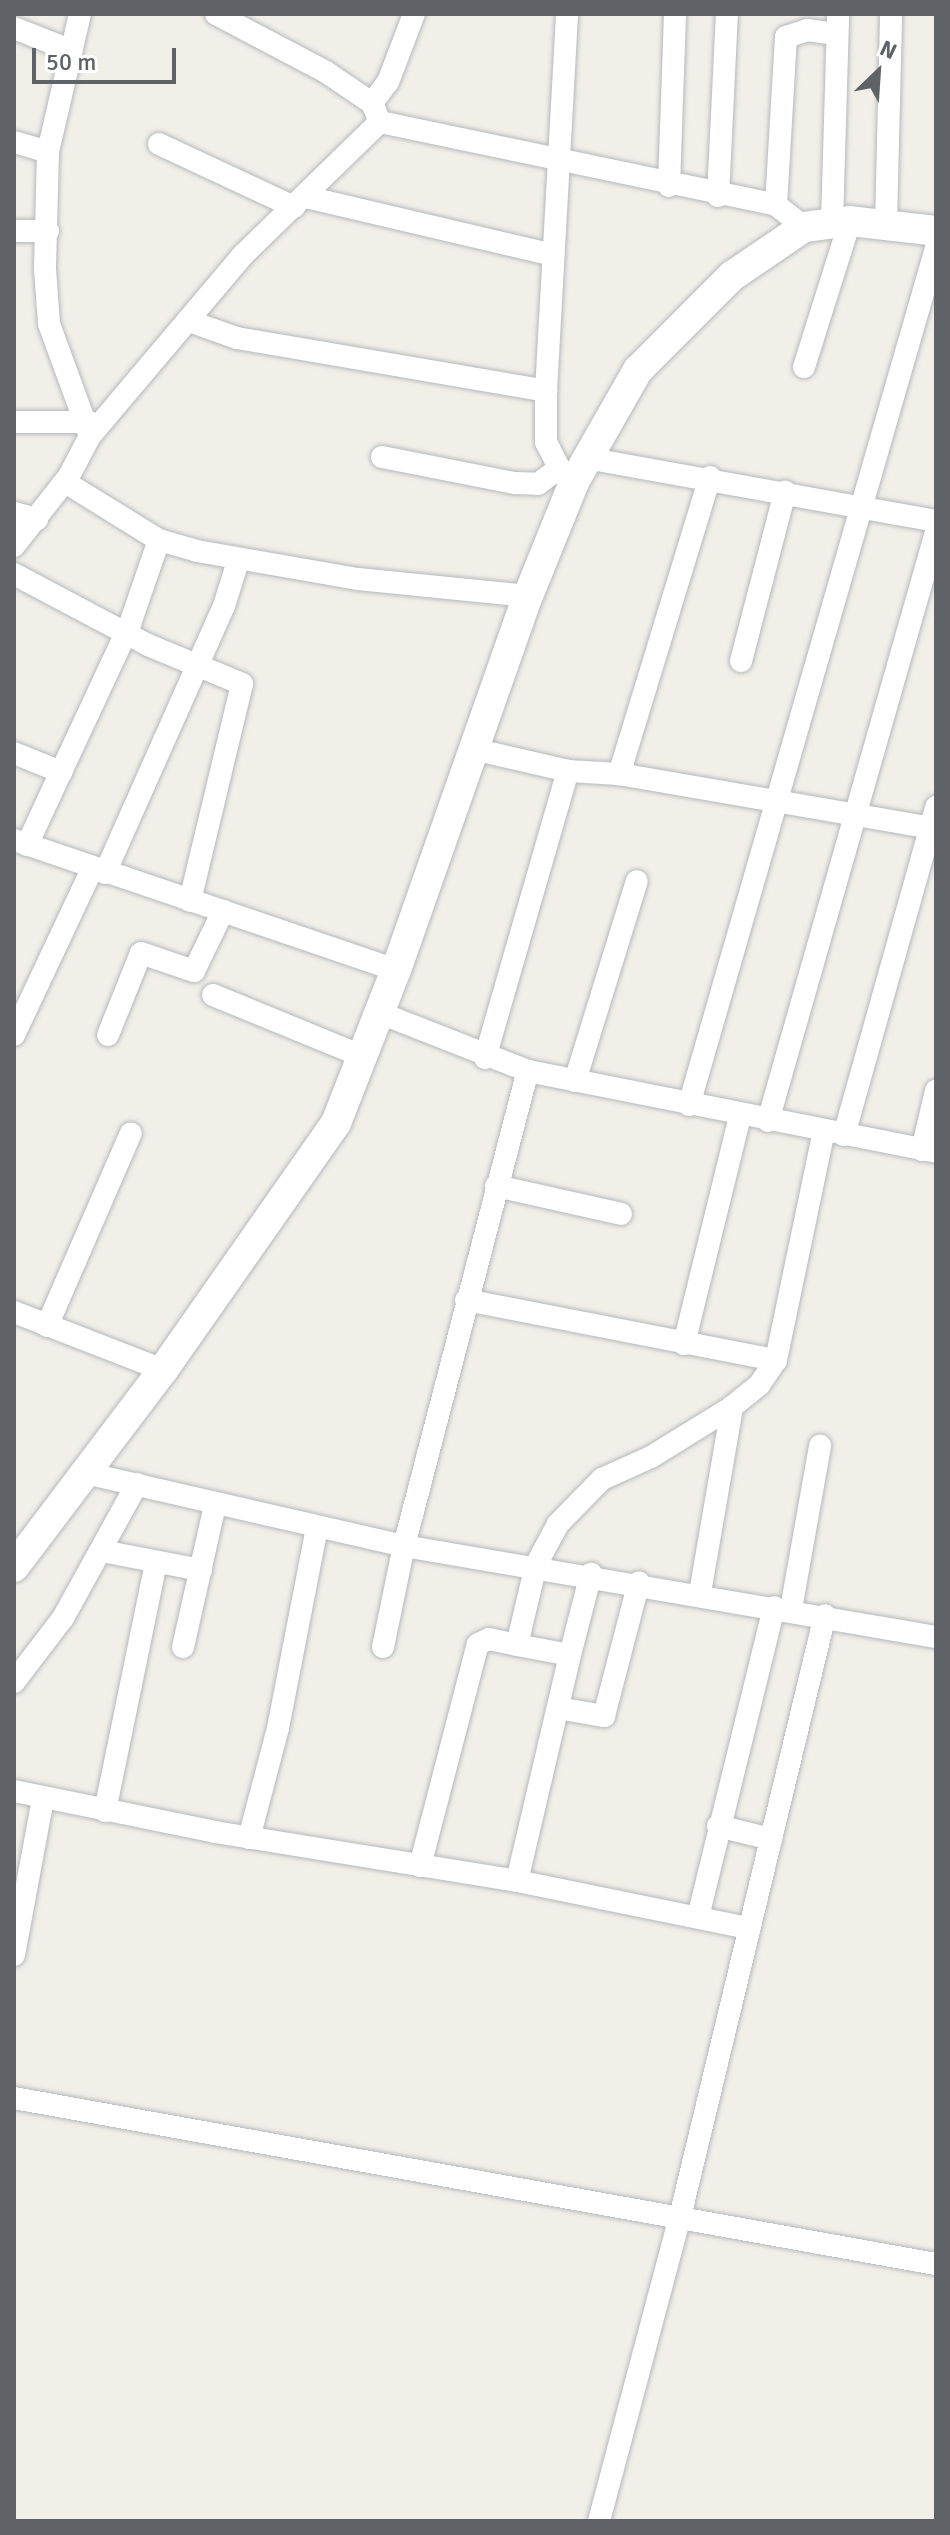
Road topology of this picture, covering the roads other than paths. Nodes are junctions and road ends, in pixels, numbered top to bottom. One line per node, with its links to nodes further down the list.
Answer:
1 (80, 14): 11 (street)
2 (216, 14): 8 (street)
3 (414, 14): 12 (street)
4 (567, 14): 16 (street)
5 (675, 14): 17 (street)
6 (727, 14): 18 (street)
7 (891, 14): 22 (street)
8 (254, 23): 12 (street)
9 (838, 24): 20 (street); 21 (street)
10 (14, 28): 11 (street)
11 (72, 51): 15 (street)
12 (376, 112): 16 (street); 19 (street)
13 (14, 142): 15 (street)
14 (159, 144): 19 (street)
15 (48, 152): 24 (street)
16 (558, 162): 17 (street); 27 (street)
17 (669, 186): 18 (street)
18 (718, 196): 20 (street)
19 (300, 202): 27 (street); 28 (street)
20 (776, 205): 21 (street)
21 (829, 223): 22 (main road); 29 (street); 34 (main road)
22 (886, 224): 25 (main road)
23 (14, 231): 24 (street)
24 (48, 231): 32 (street)
25 (936, 231)
26 (936, 248): 38 (street)
27 (553, 255): 30 (street)
28 (189, 321): 30 (street); 32 (street)
29 (804, 367)
30 (546, 391): 34 (street)
31 (14, 422): 32 (street)
32 (90, 429): 36 (street)
33 (382, 457): 34 (street)
34 (573, 469): 35 (street); 47 (main road)
35 (710, 477): 37 (street); 55 (street)
36 (65, 482): 40 (street); 43 (street)
37 (785, 492): 38 (street); 49 (street)
38 (861, 506): 41 (street); 56 (street)
39 (14, 513): 40 (street)
40 (37, 519): 44 (street)
41 (936, 521)
42 (936, 532): 57 (street)
43 (159, 540): 45 (street); 48 (street)
44 (14, 546)
45 (238, 561): 47 (street); 50 (street)
46 (14, 574): 48 (street)
47 (528, 596): 51 (main road)
48 (126, 632): 50 (street); 54 (street)
49 (741, 661)
50 (195, 663): 60 (street); 62 (street)
51 (473, 749): 53 (street); 64 (main road)
52 (14, 753): 54 (street)
53 (568, 771): 55 (street); 70 (street)
54 (61, 772): 59 (street)
55 (619, 774): 56 (street)
56 (776, 805): 57 (street); 74 (street)
57 (854, 818): 58 (street); 76 (street)
58 (934, 821): 78 (street)
59 (21, 842): 60 (street)
60 (98, 871): 62 (street); 67 (street)
61 (637, 881): 72 (street)
62 (190, 901): 63 (street)
63 (223, 911): 64 (street); 68 (street)
64 (396, 970): 66 (main road)
65 (213, 995): 69 (street)
66 (380, 1013): 69 (main road); 70 (street)
67 (14, 1035)
68 (108, 1035)
69 (364, 1057): 87 (main road)
70 (485, 1058): 71 (street)
71 (528, 1071): 72 (street); 80 (street)
72 (575, 1081): 74 (street)
73 (936, 1091): 79 (street)
74 (689, 1105): 75 (street)
75 (740, 1116): 76 (street); 85 (street)
76 (768, 1121): 78 (street)
77 (131, 1133): 84 (street)
78 (834, 1133): 79 (street); 86 (street)
79 (929, 1151)
80 (496, 1186): 81 (street); 82 (street)
81 (621, 1214)
82 (466, 1300): 85 (street); 94 (street)
83 (14, 1312): 84 (street)
84 (47, 1326): 87 (street)
85 (684, 1344): 86 (street)
86 (776, 1360): 88 (street)
87 (163, 1370): 90 (main road)
88 (732, 1407): 97 (street); 102 (street)
89 (820, 1446): 103 (street)
90 (81, 1472): 91 (street); 98 (main road)
91 (137, 1484): 92 (street); 95 (street)
92 (215, 1505): 93 (street); 99 (street)
93 (317, 1527): 94 (street); 116 (street)
94 (404, 1546): 97 (street); 108 (street)
95 (102, 1551): 96 (street); 110 (street)
96 (156, 1563): 99 (street); 114 (street)
97 (536, 1565): 100 (street); 106 (street)
98 (14, 1567)
99 (201, 1570): 107 (street)
100 (591, 1574): 101 (street); 109 (street)
101 (639, 1582): 102 (street); 111 (street)
102 (700, 1593): 103 (street)
103 (782, 1608): 104 (street); 115 (street)
104 (825, 1615): 105 (street); 117 (street)
105 (936, 1637)
106 (517, 1645): 109 (street); 118 (street)
107 (183, 1647)
108 (383, 1647)
109 (570, 1655): 111 (street)
110 (14, 1682)
111 (558, 1708): 119 (street)
112 (14, 1791): 113 (street)
113 (43, 1799): 114 (street); 122 (street)
114 (105, 1811): 116 (street)
115 (718, 1826): 117 (street); 120 (street)
116 (249, 1838): 118 (street)
117 (771, 1839): 121 (street)
118 (420, 1866): 119 (street)
119 (517, 1881): 120 (street)
120 (698, 1917): 121 (street)
121 (749, 1928): 124 (street)
122 (14, 1955)
123 (14, 2098): 124 (street)
124 (679, 2221): 125 (street); 126 (street)
125 (936, 2264)
126 (599, 2521)

